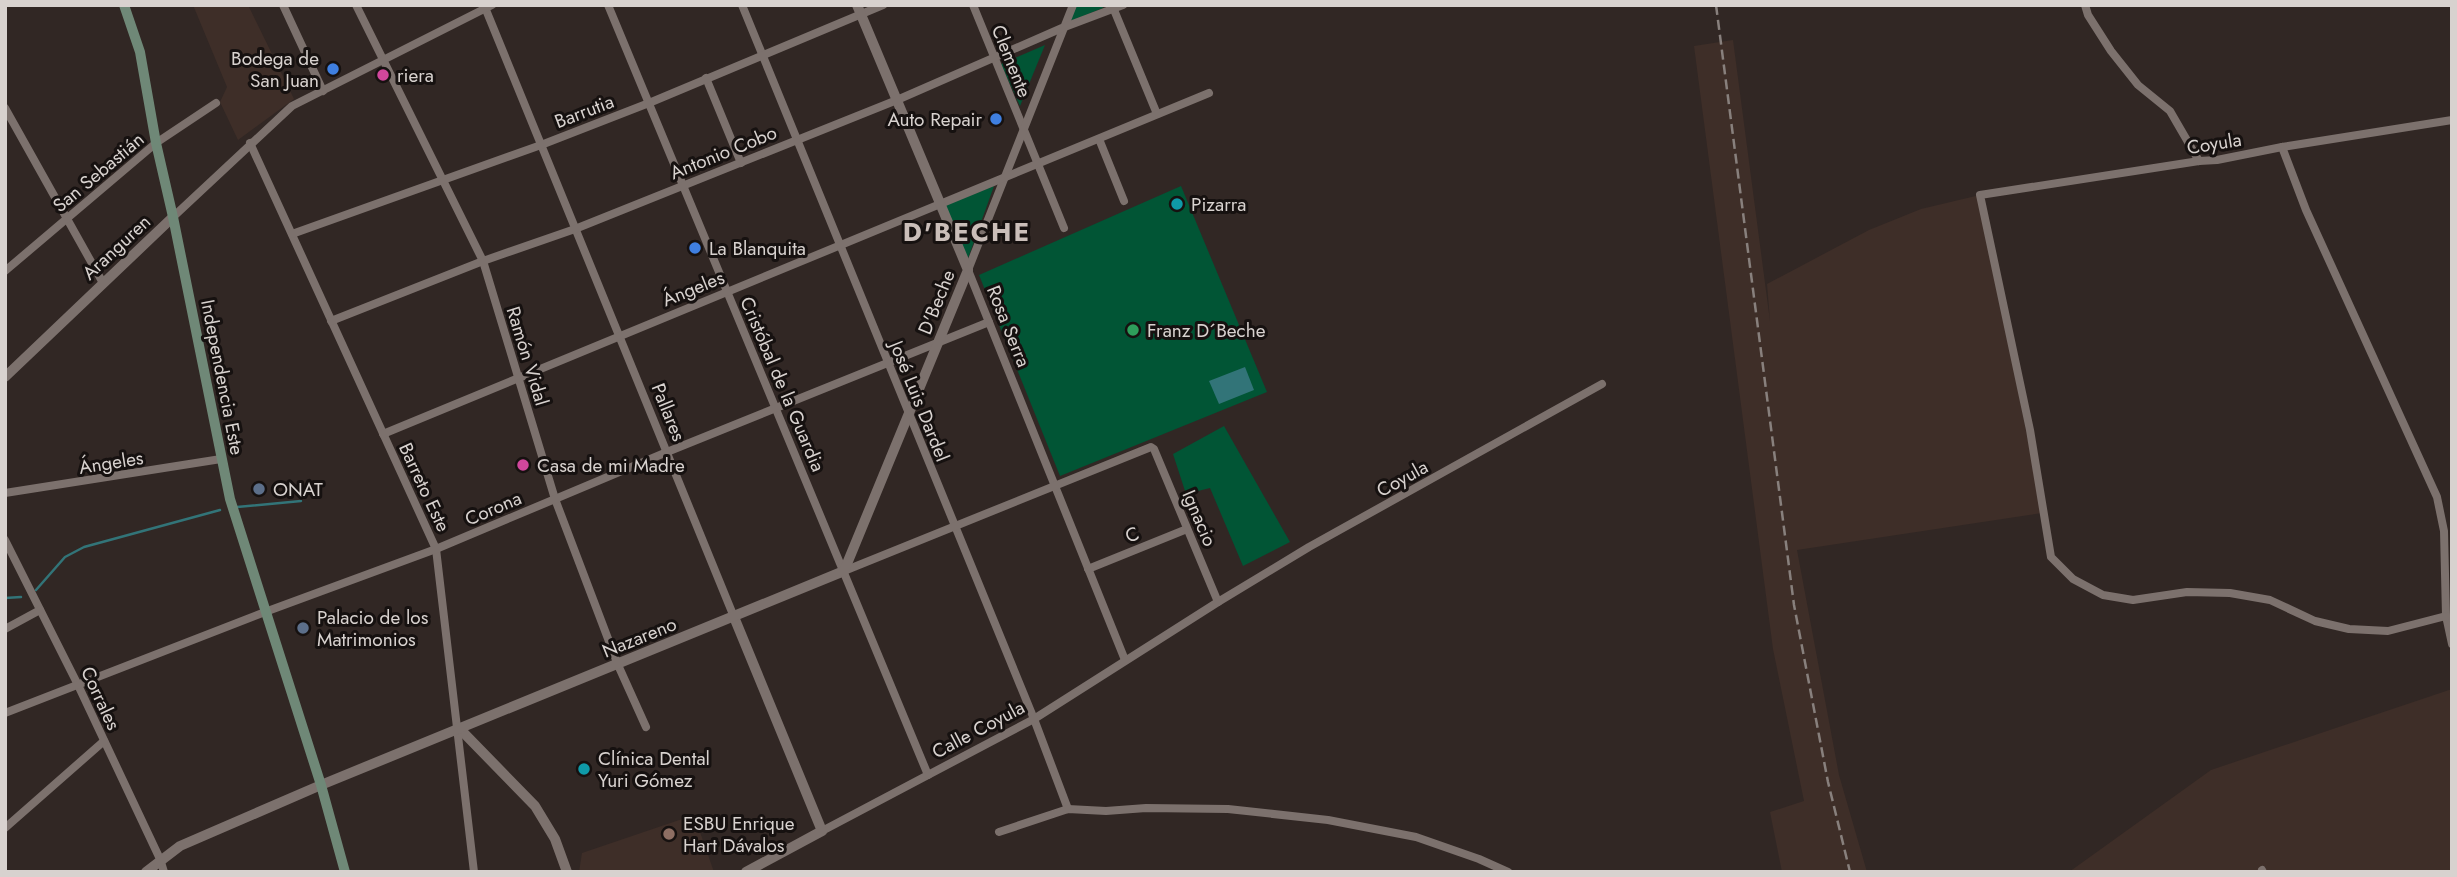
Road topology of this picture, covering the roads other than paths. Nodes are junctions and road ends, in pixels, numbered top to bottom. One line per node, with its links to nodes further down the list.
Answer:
1 (124, 5): 30 (main road, Independencia Este)
2 (283, 5): 19 (street)
3 (356, 5): 17 (street, Ramón Vidal)
4 (608, 5): 23 (street, Cristóbal de la Guardia)
5 (742, 5): 15 (street, José Luis Dardel)
6 (883, 5): 13 (street, Barrutia)
7 (973, 5): 16 (street, Clemente)
8 (1073, 5): 14 (street, D'Beche)
9 (1123, 5): 12 (street, Antonio Cobo)
10 (2085, 5): 34 (street)
11 (487, 6): 17 (street); 32 (street, Pallares)
12 (1113, 7): 14 (street, Antonio Cobo); 25 (street)
13 (859, 10): 15 (street, Barrutia); 21 (street, Rosa Serra)
14 (1062, 28): 16 (street, Antonio Cobo); 27 (street, D'Beche)
15 (762, 55): 18 (street, Barrutia); 28 (street, José Luis Dardel)
16 (993, 58): 21 (street, Antonio Cobo); 27 (street, Clemente)
17 (383, 61): 19 (street); 38 (street, Ramón Vidal)
18 (706, 78): 23 (street, Barrutia); 35 (street)
19 (323, 91): 31 (street, Aranguren)
20 (1209, 93): 25 (street, Ángeles)
21 (897, 100): 28 (street, Antonio Cobo); 41 (street, Rosa Serra)
22 (216, 103): 30 (street, San Sebastián)
23 (649, 103): 32 (street, Barrutia); 39 (street, Cristóbal de la Guardia)
24 (5, 108): 43 (street)
25 (1157, 114): 29 (street, Ángeles)
26 (2452, 120): 33 (street, Coyula)
27 (1023, 129): 36 (street, Clemente); 37 (street, D'Beche)
28 (796, 139): 35 (street, Antonio Cobo); 47 (street, José Luis Dardel)
29 (1099, 139): 36 (street, Ángeles); 40 (street)
30 (156, 143): 42 (main road, Independencia Este); 43 (street, San Sebastián)
31 (250, 143): 42 (street, Aranguren); 46 (street, Barreto Este)
32 (541, 145): 38 (street, Barrutia); 45 (street, Pallares)
33 (2282, 147): 34 (street, Coyula); 79 (street)
34 (2199, 161): 79 (street, Coyula)
35 (741, 163): 39 (street, Antonio Cobo)
36 (1037, 165): 37 (street, Ángeles); 44 (street, Clemente)
37 (1005, 178): 41 (street, Ángeles); 49 (street, D'Beche)
38 (444, 179): 46 (street, Barrutia); 48 (street, Ramón Vidal)
39 (683, 185): 45 (street, Antonio Cobo); 52 (street, Cristóbal de la Guardia)
40 (1124, 201)
41 (940, 204): 47 (street, Ángeles); 49 (street, Rosa Serra)
42 (173, 217): 51 (street, Aranguren); 66 (main road, Independencia Este)
43 (66, 219): 50 (street, San Sebastián); 51 (street)
44 (1063, 228)
45 (575, 229): 48 (street, Antonio Cobo); 55 (street, Pallares)
46 (292, 234): 53 (street, Barreto Este)
47 (839, 246): 52 (street, Ángeles); 57 (street, José Luis Dardel)
48 (483, 261): 53 (street, Antonio Cobo); 59 (street, Ramón Vidal)
49 (968, 270): 54 (street, Rosa Serra); 56 (street, D'Beche)
50 (5, 271)
51 (103, 283): 58 (street, Aranguren)
52 (727, 292): 55 (street, Ángeles); 61 (street, Cristóbal de la Guardia)
53 (331, 321): 63 (street, Barreto Este)
54 (989, 322): 56 (street, Corona); 67 (street, Rosa Serra)
55 (619, 335): 59 (street, Ángeles); 65 (street, Pallares)
56 (938, 343): 57 (street, Corona); 62 (street, D'Beche)
57 (888, 363): 61 (street, Corona); 62 (street, José Luis Dardel)
58 (5, 377)
59 (519, 377): 63 (street, Ángeles); 69 (street, Ramón Vidal)
60 (1602, 384): 76 (street, Coyula)
61 (776, 409): 65 (street, Corona); 75 (street, Cristóbal de la Guardia)
62 (909, 414): 70 (street, José Luis Dardel); 75 (street, D'Beche)
63 (383, 434): 73 (street, Barreto Este)
64 (1151, 447): 67 (street, Nazareno); 71 (street, Ignacio)
65 (667, 452): 69 (street, Corona); 80 (street, Pallares)
66 (221, 459): 68 (street, Ángeles); 78 (main road, Independencia Este)
67 (1055, 486): 70 (street, Nazareno); 74 (street, Rosa Serra)
68 (5, 494)
69 (555, 499): 73 (street, Corona); 84 (street, Ramón Vidal)
70 (954, 528): 75 (street, Nazareno); 87 (street, José Luis Dardel)
71 (1187, 529): 74 (street, C); 76 (street, Ignacio)
72 (5, 541): 77 (street, Corrales)
73 (436, 549): 78 (street, Corona); 88 (street, Barreto Este)
74 (1088, 569): 83 (street, Rosa Serra)
75 (844, 571): 80 (street, Nazareno); 91 (street, Cristóbal de la Guardia)
76 (1218, 602): 83 (street, Calle Coyula)
77 (40, 610): 81 (street); 85 (street, Corrales)
78 (265, 612): 85 (street, Corona); 92 (main road, Independencia Este)
79 (2446, 616): 82 (street)
80 (734, 617): 84 (street, Nazareno); 95 (street, Pallares)
81 (5, 629)
82 (2452, 644)
83 (1125, 660): 87 (street, Calle Coyula)
84 (618, 665): 88 (street, Nazareno); 89 (street, Ramón Vidal)
85 (78, 685): 86 (street, Corona); 90 (street, Corrales)
86 (5, 713)
87 (1034, 719): 91 (street, Calle Coyula); 93 (street, José Luis Dardel)
88 (458, 727): 92 (street, Nazareno); 101 (street, Barreto Este); 102 (street)
89 (646, 727)
90 (104, 741): 94 (street); 97 (street, Corrales)
91 (928, 775): 95 (street, Calle Coyula)
92 (321, 785): 97 (street, Nazareno); 100 (main road, Independencia Este)
93 (1068, 809): 96 (street); 104 (street)
94 (5, 828)
95 (822, 831): 103 (street, Calle Coyula)
96 (999, 832)
97 (160, 859): 98 (street, Nazareno); 99 (street, Corrales)
98 (146, 872)
99 (164, 872)
100 (345, 872)
101 (474, 872)
102 (567, 872)
103 (746, 872)
104 (1508, 872)

